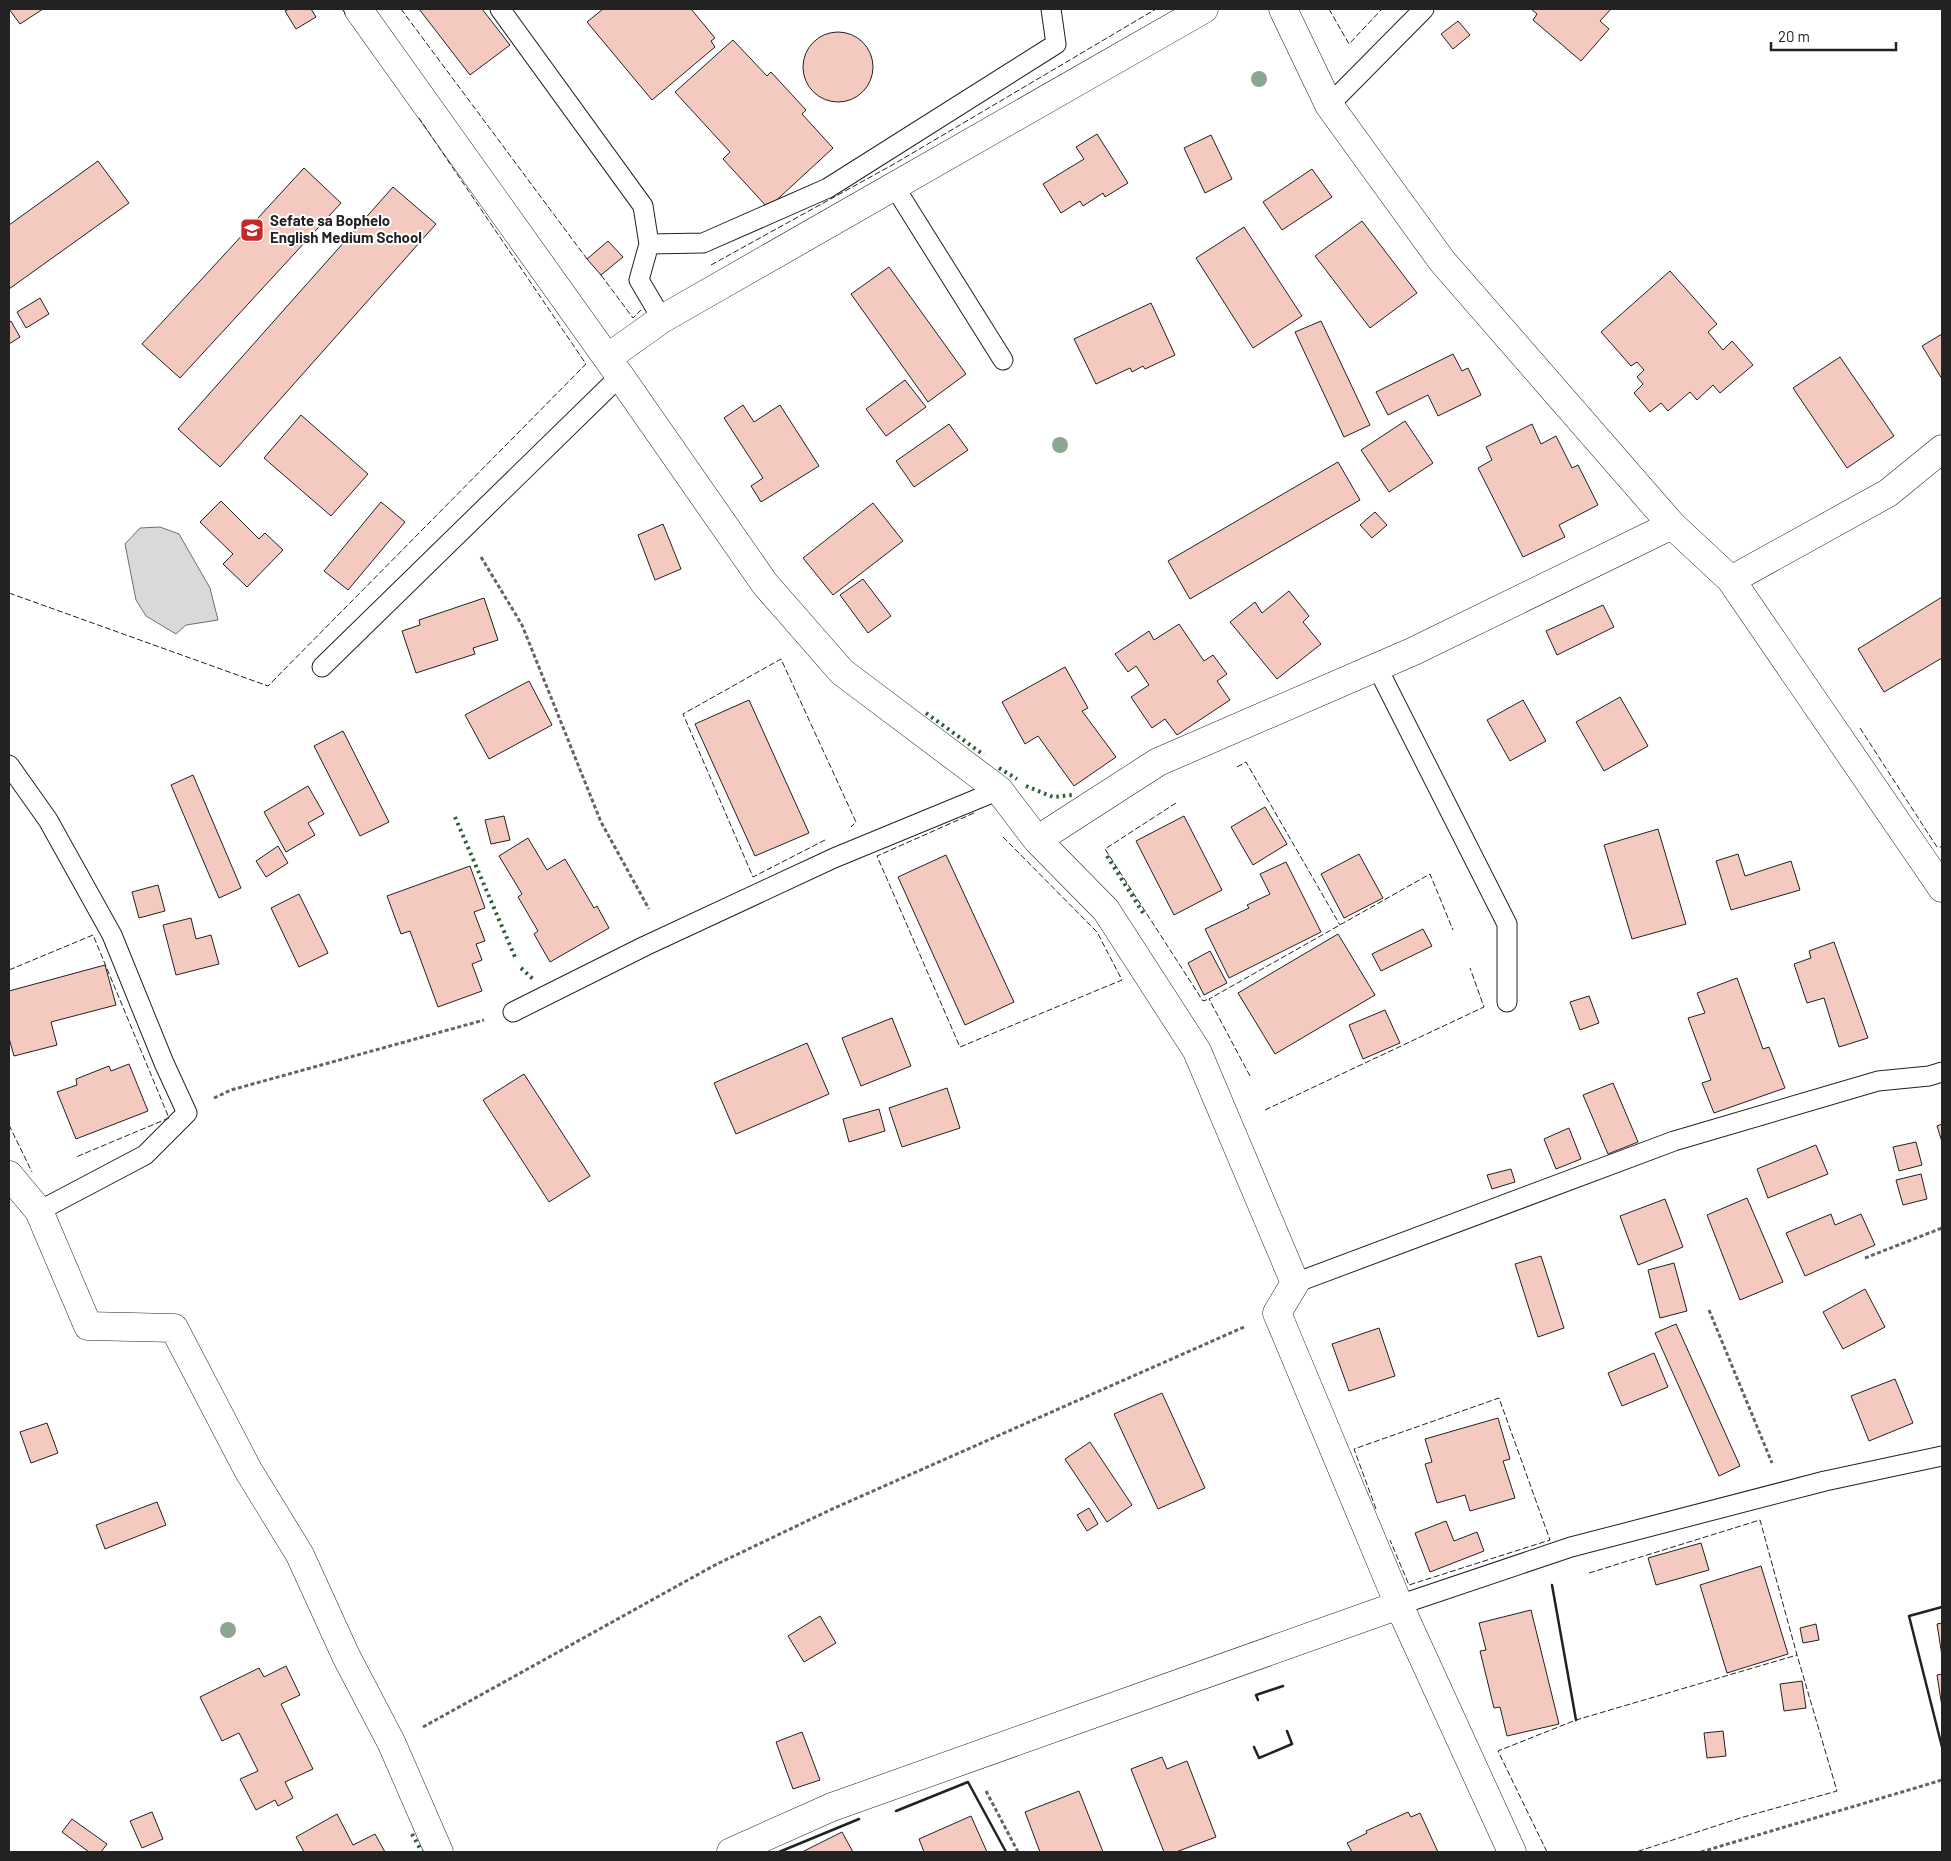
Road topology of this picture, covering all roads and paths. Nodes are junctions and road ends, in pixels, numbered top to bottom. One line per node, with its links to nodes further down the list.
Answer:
1 (358, 9): 12 (street)
2 (500, 9): 9 (lane)
3 (1051, 9): 9 (lane)
4 (1204, 9): 8 (street)
5 (1283, 9): 7 (street)
6 (1424, 9): 7 (lane)
7 (1328, 105): 14 (street)
8 (894, 186): 10 (street); 11 (lane)
9 (649, 244): 10 (lane)
10 (662, 319): 12 (street)
11 (1004, 360)
12 (614, 367): 15 (lane); 20 (street)
13 (1942, 449): 16 (street)
14 (1672, 525): 16 (street); 18 (street)
15 (464, 528): 17 (lane); 23 (path)
16 (1731, 580): 22 (street)
17 (322, 667)
18 (1377, 667): 21 (street); 24 (lane)
19 (9, 765): 27 (lane)
20 (999, 790): 21 (street); 23 (lane)
21 (1037, 840): 32 (street)
22 (1942, 888)
23 (667, 935): 25 (lane)
24 (1508, 1002)
25 (513, 1012): 27 (path)
26 (1942, 1072): 32 (lane)
27 (187, 1112): 29 (lane)
28 (9, 1175): 29 (street)
29 (38, 1212): 38 (street)
30 (1942, 1228): 31 (path)
31 (1865, 1258)
32 (1295, 1284): 34 (street)
33 (1710, 1310): 36 (path)
34 (1277, 1312): 37 (street); 38 (path)
35 (1942, 1456): 36 (lane)
36 (1784, 1492): 37 (lane)
37 (1399, 1605): 39 (street); 44 (street)
38 (392, 1744): 41 (street)
39 (969, 1760): 42 (street); 43 (path)
40 (1942, 1780): 45 (path)
41 (439, 1852)
42 (731, 1852)
43 (1018, 1852)
44 (1512, 1852)
45 (1701, 1852)

